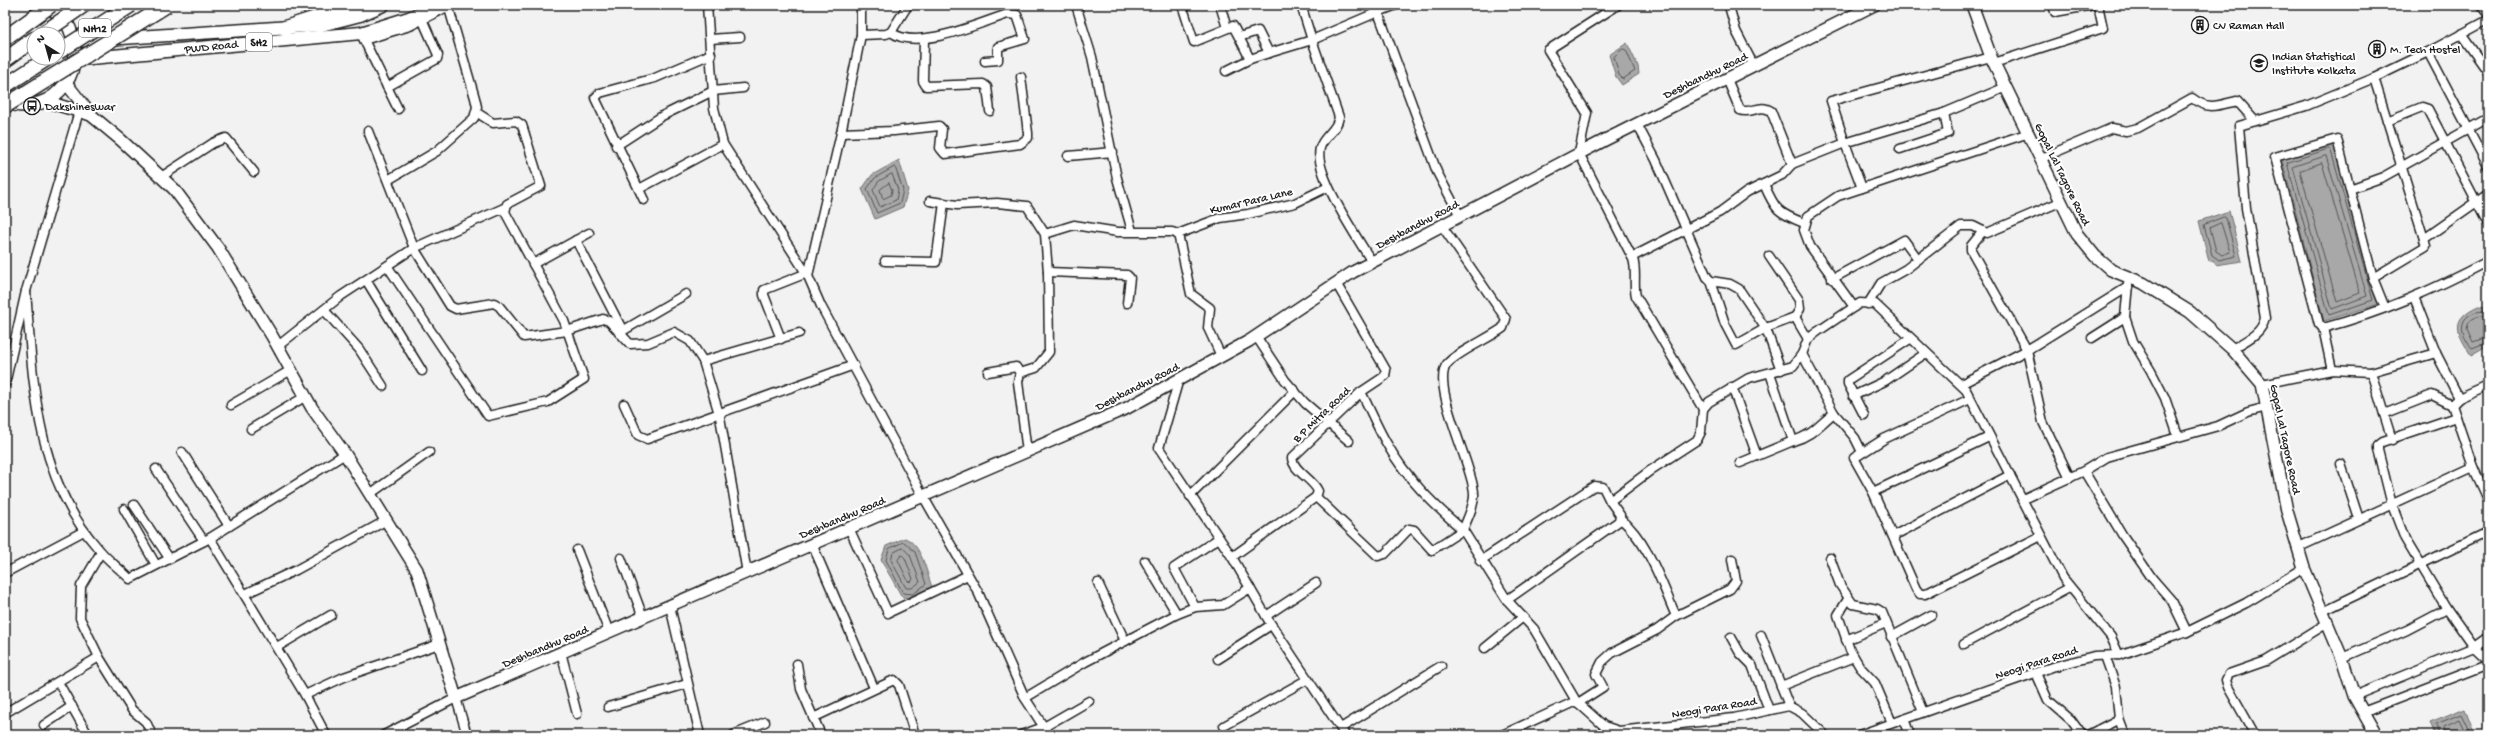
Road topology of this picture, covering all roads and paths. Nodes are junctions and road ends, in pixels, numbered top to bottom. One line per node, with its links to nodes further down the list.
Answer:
1 (45, 5): 42 (main road)
2 (51, 5): 38 (highway, bridge)
3 (84, 5): 29 (highway, bridge)
4 (131, 5): 44 (highway, NH12, bridge)
5 (168, 5): 68 (highway, bridge)
6 (357, 5): 30 (highway)
7 (383, 5): 30 (main road, PWD Road / SH2)
8 (446, 5): 28 (street); 35 (main road, PWD Road / SH2); 72 (street)
9 (707, 5): 39 (street)
10 (861, 5): 34 (street)
11 (908, 5): 32 (street)
12 (1076, 5): 87 (street)
13 (1182, 5): 31 (street)
14 (1220, 5): 31 (street)
15 (1301, 5): 41 (street)
16 (1396, 5): 26 (street)
17 (1618, 5): 88 (street)
18 (1874, 5): 54 (street, Deshbandhu Road)
19 (1972, 5): 52 (street, Gopal Lal Tagore Road)
20 (2053, 5): 21 (street)
21 (2094, 5)
22 (2098, 5): 52 (street)
23 (2484, 5): 25 (main road)
24 (1729, 6): 54 (street)
25 (2488, 10)
26 (1378, 12): 41 (street); 109 (street)
27 (2488, 20): 33 (street)
28 (423, 21): 35 (street); 62 (street)
29 (54, 26)
30 (285, 28): 42 (main road, PWD Road / SH2)
31 (1227, 28): 37 (street)
32 (891, 32): 34 (street); 40 (street)
33 (2461, 34): 45 (street); 56 (street)
34 (861, 35): 80 (street)
35 (363, 37): 50 (main road, PWD Road / SH2); 62 (street)
36 (740, 37): 39 (street)
37 (1239, 37): 46 (street); 48 (street)
38 (5, 38)
39 (710, 39): 47 (street)
40 (924, 39): 51 (street); 71 (street)
41 (1312, 40): 46 (street); 98 (street)
42 (75, 41): 50 (main road)
43 (26, 45): 49 (highway)
44 (66, 47)
45 (2428, 52): 58 (street); 78 (street)
46 (1269, 53): 48 (street)
47 (711, 54): 65 (street); 85 (street)
48 (1250, 59): 55 (street)
49 (5, 60)
50 (76, 60): 60 (main road)
51 (985, 60)
52 (1992, 60): 64 (street, Gopal Lal Tagore Road); 82 (street)
53 (36, 66): 61 (highway)
54 (1754, 66): 59 (street, Deshbandhu Road)
55 (1226, 71)
56 (2488, 72)
57 (1021, 77): 80 (street)
58 (2374, 78): 75 (street); 76 (street)
59 (1727, 79): 77 (street, Deshbandhu Road); 91 (street)
60 (66, 83): 66 (main road); 69 (street)
61 (5, 86)
62 (387, 87): 70 (street)
63 (743, 88): 65 (street)
64 (2006, 88): 73 (street); 81 (street, Gopal Lal Tagore Road)
65 (713, 91): 84 (street); 85 (street)
66 (45, 101): 67 (main road); 69 (street)
67 (5, 102)
68 (5, 106)
69 (80, 108): 95 (street); 138 (street)
70 (398, 109)
71 (990, 111)
72 (476, 112): 96 (street); 108 (street)
73 (1944, 113): 82 (street); 86 (street)
74 (2488, 118): 78 (street)
75 (2256, 121): 90 (street); 159 (street)
76 (2387, 121): 83 (street); 92 (street)
77 (1637, 124): 88 (street, Deshbandhu Road); 113 (street)
78 (2469, 130): 83 (street); 93 (street)
79 (368, 131): 96 (street)
80 (842, 132): 131 (street)
81 (2029, 134): 90 (street, Gopal Lal Tagore Road); 99 (street)
82 (1846, 143): 91 (street); 99 (street)
83 (2446, 143): 92 (street); 107 (street)
84 (722, 144): 100 (street); 131 (street)
85 (616, 146): 100 (street)
86 (1900, 149)
87 (1112, 152): 89 (street); 114 (street)
88 (1579, 153): 109 (street, Deshbandhu Road); 123 (street)
89 (1068, 156)
90 (2042, 158): 105 (street, Gopal Lal Tagore Road)
91 (1792, 164): 97 (street)
92 (2401, 166): 101 (street); 119 (street)
93 (2488, 166)
94 (254, 172): 95 (street)
95 (161, 177): 158 (street)
96 (388, 180): 121 (street)
97 (1764, 184): 110 (street); 113 (street)
98 (1328, 187): 118 (street, Kumar Para Lane); 127 (street)
99 (1862, 188): 110 (street)
100 (639, 189): 103 (street)
101 (2350, 189): 132 (street); 149 (street)
102 (2488, 194): 107 (street)
103 (644, 200)
104 (930, 201): 106 (street)
105 (2060, 202): 115 (street); 136 (street, Gopal Lal Tagore Road)
106 (944, 203): 117 (street); 125 (street)
107 (2477, 203): 111 (street); 119 (street)
108 (504, 208): 121 (street); 128 (street)
109 (1460, 216): 112 (street, Deshbandhu Road)
110 (1804, 223): 133 (street)
111 (2488, 224)
112 (1442, 226): 127 (street, Deshbandhu Road); 234 (street)
113 (1686, 230): 123 (street); 135 (street)
114 (1132, 231): 117 (street, Kumar Para Lane); 118 (street, Kumar Para Lane)
115 (1982, 231): 124 (street); 160 (street)
116 (589, 233): 120 (street)
117 (1045, 234): 130 (street)
118 (1178, 234): 164 (street)
119 (2424, 239): 132 (street)
120 (576, 240): 128 (street); 151 (street)
121 (414, 248): 129 (street); 150 (street)
122 (1769, 256): 146 (street)
123 (1632, 257): 192 (street)
124 (1918, 259): 133 (street); 142 (street)
125 (885, 261)
126 (2488, 261): 140 (street)
127 (1372, 262): 137 (street, Deshbandhu Road)
128 (533, 264): 150 (street)
129 (388, 267): 134 (street); 150 (street)
130 (1048, 272): 141 (street); 173 (street)
131 (808, 274): 155 (street); 166 (street)
132 (2373, 278): 144 (street)
133 (1832, 279): 143 (street)
134 (366, 280): 145 (street); 170 (street)
135 (1711, 281): 148 (street); 148 (street)
136 (2128, 282): 147 (street); 159 (street, Gopal Lal Tagore Road); 160 (street)
137 (1336, 283): 153 (street, Deshbandhu Road); 183 (street, B P Mitra Road)
138 (26, 291): 176 (street); 235 (street)
139 (686, 294): 151 (street)
140 (2414, 297): 144 (street); 163 (street)
141 (1127, 303)
142 (1868, 304): 143 (street); 157 (street)
143 (1854, 307): 156 (street)
144 (2385, 308): 149 (street)
145 (324, 310): 158 (street); 180 (street)
146 (1795, 317): 148 (street); 156 (street)
147 (2125, 317): 154 (street); 200 (street)
148 (1766, 328): 168 (street)
149 (2323, 328): 169 (street)
150 (567, 331): 151 (street)
151 (621, 332): 165 (street)
152 (799, 333): 155 (street)
153 (1256, 336): 164 (street, Deshbandhu Road); 182 (street)
154 (2092, 338)
155 (781, 339): 165 (street)
156 (1808, 339): 162 (street)
157 (1910, 339): 161 (street); 185 (street)
158 (278, 346): 167 (street)
159 (2232, 349): 178 (street, Gopal Lal Tagore Road)
160 (2027, 350): 177 (street); 217 (street)
161 (1926, 353): 177 (street); 185 (street)
162 (1802, 354): 168 (street); 194 (street)
163 (2436, 354): 172 (street); 186 (street)
164 (1221, 356): 175 (street, Deshbandhu Road)
165 (703, 361): 193 (street)
166 (854, 365): 193 (street); 220 (street)
167 (291, 370): 184 (street); 189 (street)
168 (1781, 370): 174 (street)
169 (2332, 370): 172 (street); 178 (street)
170 (422, 371)
171 (988, 372): 173 (street)
172 (2371, 372): 195 (street)
173 (1020, 373): 207 (street)
174 (1770, 373): 181 (street); 204 (street)
175 (1179, 379): 207 (street, Deshbandhu Road); 221 (street)
176 (5, 384)
177 (1961, 384): 187 (street)
178 (2262, 384): 191 (street, Gopal Lal Tagore Road)
179 (2488, 385): 186 (street)
180 (383, 386)
181 (1732, 387): 192 (street); 210 (street)
182 (1294, 390): 198 (street); 221 (street)
183 (1361, 392): 198 (street, B P Mitra Road); 234 (street)
184 (306, 396): 199 (street); 209 (street)
185 (1853, 396): 196 (street)
186 (2459, 398): 190 (street)
187 (1970, 399): 201 (street); 208 (street)
188 (624, 404): 193 (street)
189 (231, 405)
190 (2452, 405): 195 (street); 197 (street)
191 (2267, 406): 200 (street); 242 (street, Gopal Lal Tagore Road)
192 (1703, 409): 225 (street)
193 (718, 413): 256 (street)
194 (1834, 413): 204 (street); 208 (street)
195 (2384, 414): 202 (street)
196 (1864, 415)
197 (2456, 417): 202 (street); 213 (street)
198 (1327, 423): 203 (street); 222 (street, B P Mitra Road)
199 (251, 429)
200 (2178, 436): 215 (street)
201 (1989, 437): 216 (street); 218 (street)
202 (2392, 440): 227 (street)
203 (1349, 441)
204 (1793, 441): 210 (street)
205 (182, 452): 232 (street)
206 (429, 452): 219 (street)
207 (1027, 452): 220 (street, Deshbandhu Road)
208 (1862, 452): 218 (street)
209 (345, 454): 219 (street); 232 (street)
210 (1757, 456): 211 (street)
211 (1740, 463)
212 (2340, 464): 230 (street)
213 (2472, 467): 224 (street); 227 (street)
214 (156, 469): 240 (street)
215 (2084, 471): 217 (street); 280 (street)
216 (2010, 475): 223 (street); 237 (street)
217 (2070, 478): 223 (street)
218 (1873, 492): 237 (street)
219 (370, 494): 231 (street)
220 (923, 496): 233 (street, Deshbandhu Road); 257 (street)
221 (1190, 496): 239 (street)
222 (1316, 497): 234 (street); 245 (street)
223 (2023, 499): 238 (street)
224 (2488, 499)
225 (1610, 501): 229 (street); 251 (street)
226 (134, 505): 246 (street)
227 (2392, 505): 230 (street); 253 (street)
228 (124, 509): 252 (street)
229 (1620, 518): 264 (street); 273 (street)
230 (2359, 519): 242 (street)
231 (387, 520): 262 (street); 287 (street)
232 (229, 526): 240 (street)
233 (848, 528): 241 (street, Deshbandhu Road); 257 (street)
234 (1463, 530): 251 (street, Neogi Para Road)
235 (84, 531): 244 (street); 255 (street)
236 (2488, 532): 253 (street)
237 (1893, 536): 238 (street)
238 (2041, 536): 261 (street)
239 (1219, 538): 245 (street); 266 (street)
240 (207, 539): 246 (street); 262 (street)
241 (812, 544): 256 (street, Deshbandhu Road); 308 (street)
242 (2297, 548): 254 (street, Gopal Lal Tagore Road)
243 (577, 550): 279 (street)
244 (101, 552): 252 (street); 295 (street)
245 (1232, 557): 260 (street)
246 (169, 558): 252 (street)
247 (621, 558): 274 (street)
248 (1830, 558): 263 (street)
249 (1732, 559): 273 (street)
250 (1145, 561): 269 (street)
251 (1480, 561): 264 (street, Neogi Para Road)
252 (156, 565)
253 (2422, 565): 267 (street); 268 (street)
254 (2304, 568): 268 (street, Gopal Lal Tagore Road); 280 (street, Neogi Para Road)
255 (5, 572)
256 (747, 573): 265 (street, Deshbandhu Road)
257 (968, 575): 312 (street)
258 (1098, 583): 286 (street)
259 (1316, 583): 272 (street)
260 (1250, 588): 266 (street); 272 (street)
261 (2069, 588): 288 (street); 293 (street)
262 (245, 594): 289 (street)
263 (1848, 599): 276 (street); 285 (street)
264 (1507, 600): 275 (street, Neogi Para Road)
265 (670, 606): 274 (street, Deshbandhu Road); 306 (street)
266 (1195, 607): 269 (street)
267 (2447, 609): 290 (street); 298 (street)
268 (2321, 612): 277 (street, Gopal Lal Tagore Road)
269 (1177, 614): 286 (street)
270 (330, 615): 289 (street)
271 (1931, 615): 284 (street)
272 (1266, 616): 278 (street)
273 (1676, 616): 314 (street)
274 (643, 617): 279 (street, Deshbandhu Road)
275 (1523, 617): 291 (street); 314 (street, Neogi Para Road)
276 (1886, 622): 284 (street); 285 (street)
277 (2326, 624): 298 (street, Gopal Lal Tagore Road); 353 (street)
278 (1271, 625): 297 (street); 304 (street)
279 (609, 632): 292 (street, Deshbandhu Road)
280 (2188, 632): 293 (street, Neogi Para Road)
281 (1761, 635): 307 (street)
282 (1731, 636): 318 (street)
283 (2488, 637): 290 (street)
284 (1892, 638): 319 (street)
285 (1846, 640): 296 (street)
286 (1125, 641): 312 (street)
287 (439, 644): 309 (street); 311 (street)
288 (1964, 644)
289 (277, 647): 309 (street)
290 (2474, 647): 299 (street); 310 (street)
291 (1485, 648)
292 (562, 652): 311 (street, Deshbandhu Road); 322 (street)
293 (2119, 655): 294 (street, Neogi Para Road)
294 (2105, 656): 303 (street, Neogi Para Road); 325 (street)
295 (99, 657): 305 (street); 336 (street)
296 (1854, 657): 307 (street); 327 (street)
297 (1218, 658)
298 (2342, 658): 310 (street, Gopal Lal Tagore Road)
299 (2488, 660)
300 (797, 664): 323 (street)
301 (2488, 664): 320 (street)
302 (1441, 666): 332 (street)
303 (2036, 673): 319 (street, Neogi Para Road); 350 (street)
304 (1308, 679): 329 (street); 332 (street)
305 (58, 682): 315 (street); 321 (street)
306 (687, 684): 317 (street); 340 (street)
307 (1781, 686): 316 (street)
308 (874, 688): 323 (street); 343 (street)
309 (305, 695): 337 (street)
310 (2354, 696): 320 (street, Gopal Lal Tagore Road)
311 (456, 698): 338 (street, Deshbandhu Road); 339 (street)
312 (1025, 698): 331 (street)
313 (1089, 701): 331 (street)
314 (1577, 702): 333 (street, Neogi Para Road); 334 (street)
315 (72, 706): 328 (street); 335 (street)
316 (1789, 706): 318 (street, Neogi Para Road); 347 (street)
317 (608, 707)
318 (1769, 710): 330 (street, Neogi Para Road)
319 (1923, 712): 324 (street, Neogi Para Road)
320 (2363, 712): 354 (street, Gopal Lal Tagore Road)
321 (5, 713)
322 (577, 714)
323 (813, 718): 342 (street)
324 (1904, 719): 327 (street, Neogi Para Road); 349 (street)
325 (2119, 719): 351 (street); 352 (street)
326 (765, 722): 341 (street)
327 (1892, 723): 348 (street, Neogi Para Road)
328 (44, 725)
329 (1224, 726)
330 (1667, 726): 333 (street, Neogi Para Road); 346 (street, Neogi Para Road)
331 (1044, 727): 344 (street); 345 (street)
332 (1343, 732)
333 (1620, 733)
334 (1506, 734)
335 (88, 735)
336 (152, 735)
337 (326, 735)
338 (384, 735)
339 (467, 735)
340 (700, 735)
341 (733, 735)
342 (821, 735)
343 (915, 735)
344 (1020, 735)
345 (1049, 735)
346 (1670, 735)
347 (1825, 735)
348 (1859, 735)
349 (1910, 735)
350 (2082, 735)
351 (2088, 735)
352 (2125, 735)
353 (2255, 735)
354 (2376, 735)

